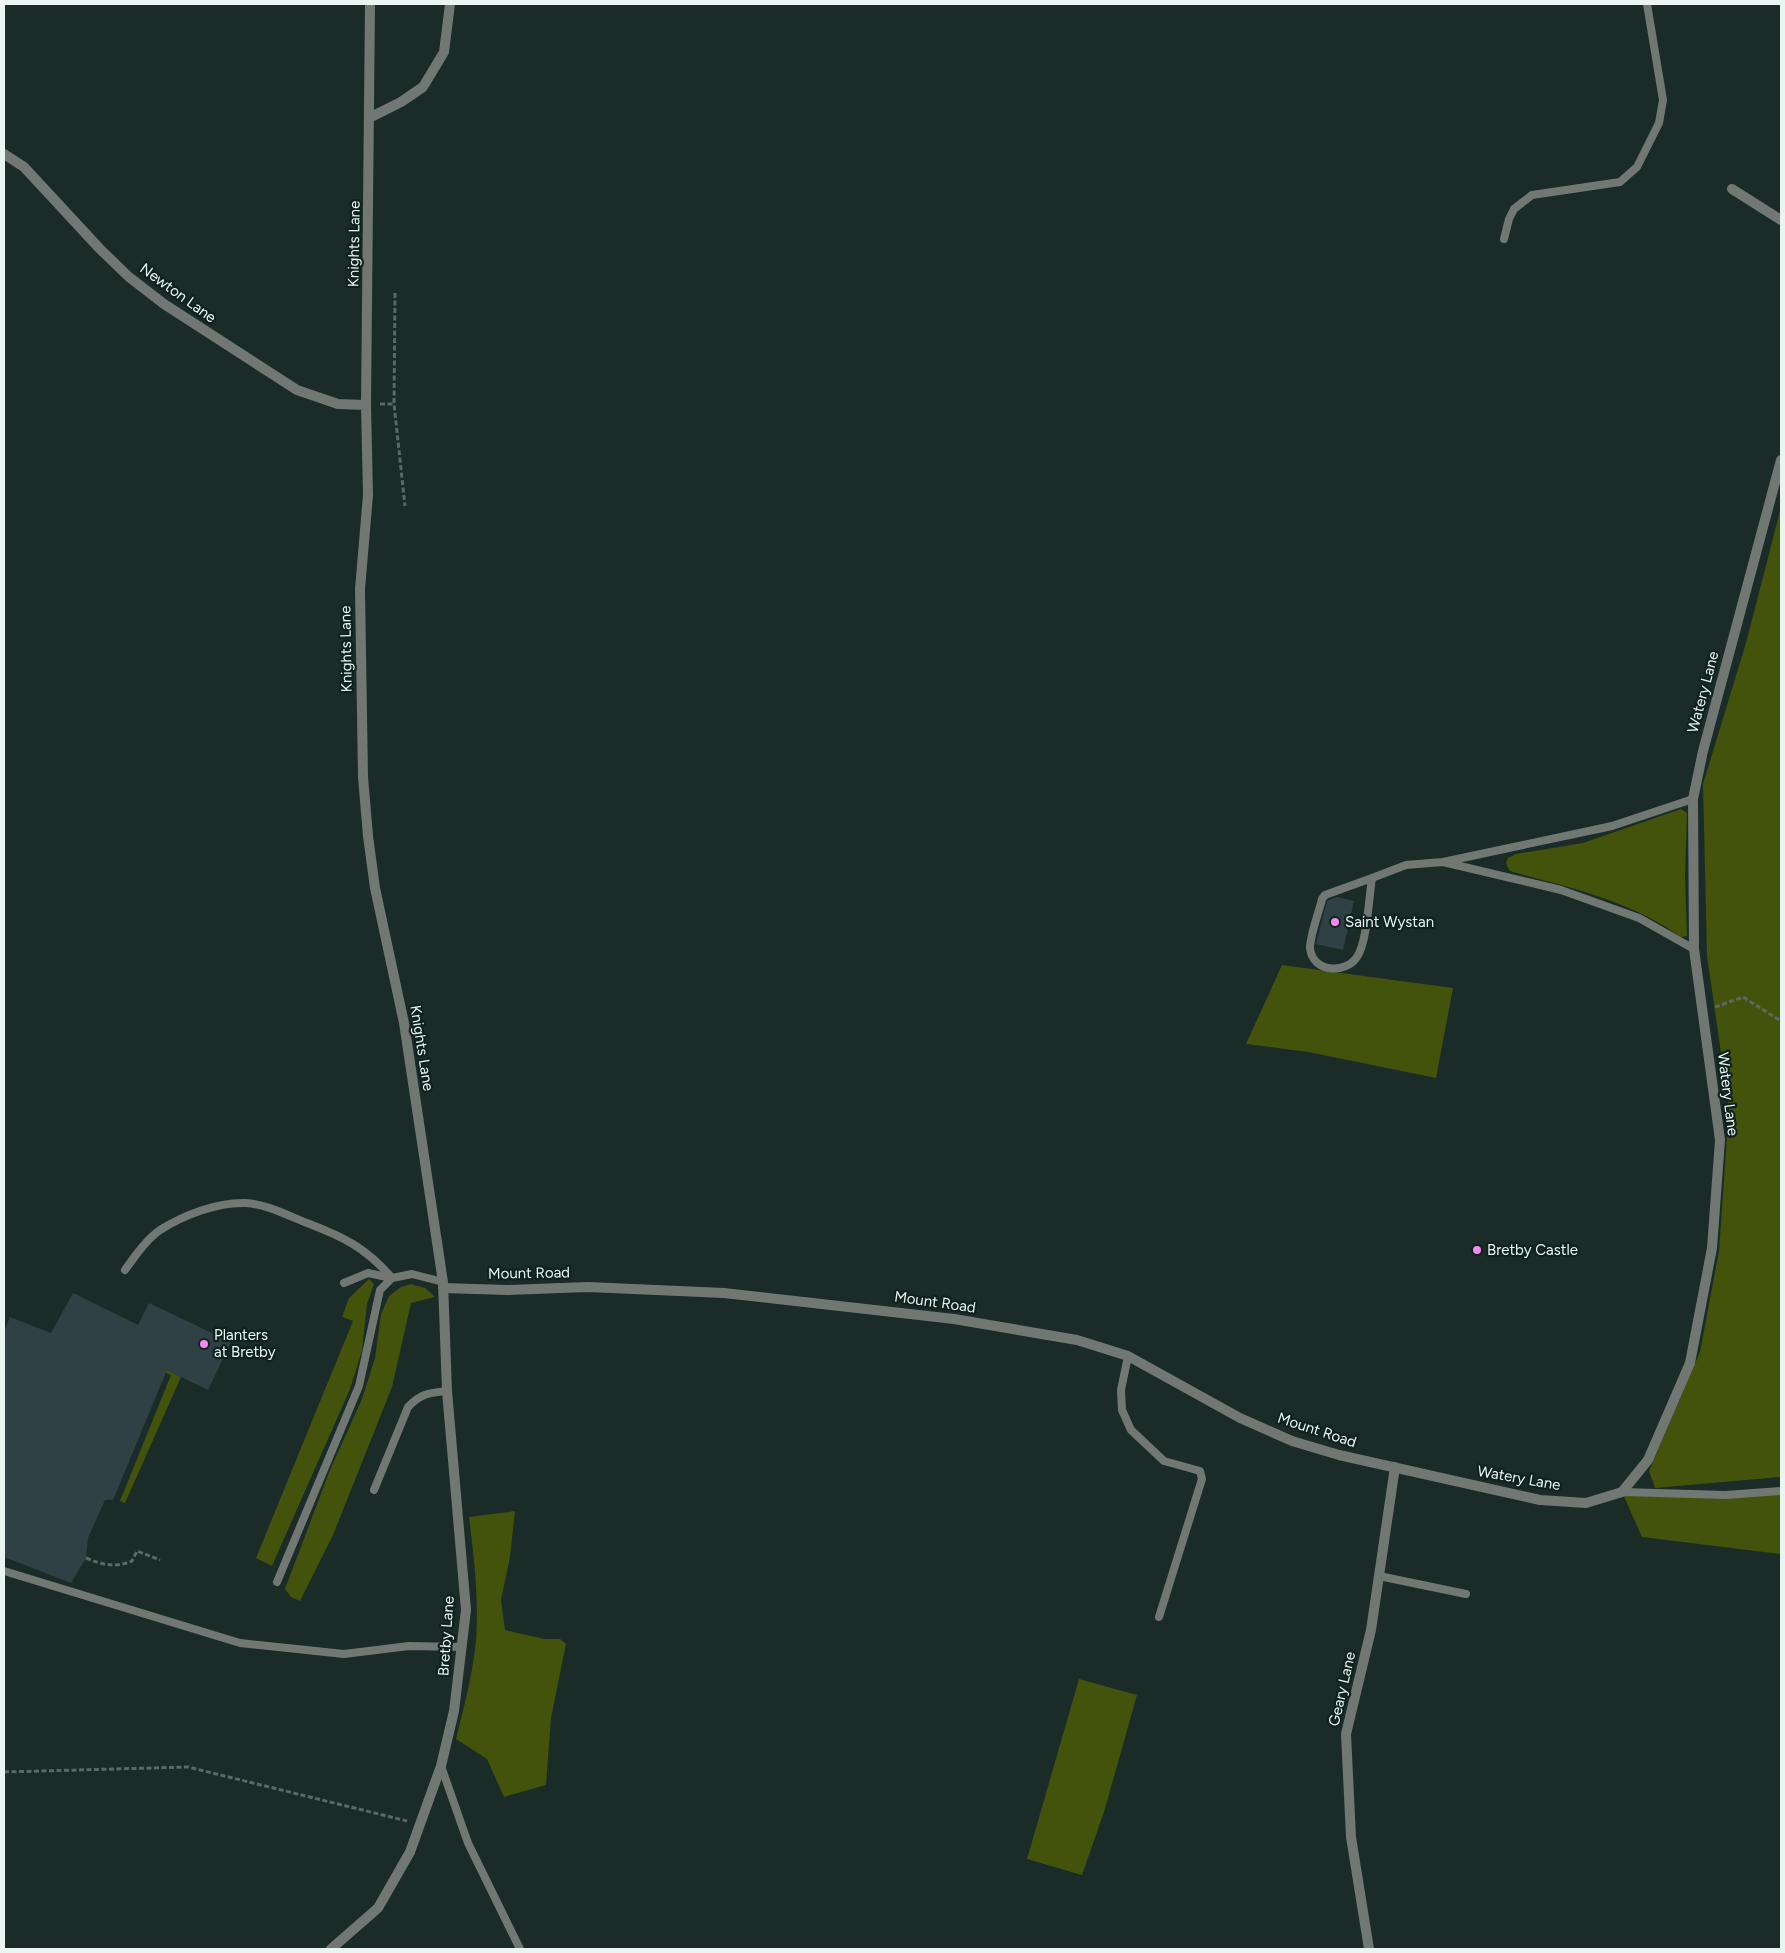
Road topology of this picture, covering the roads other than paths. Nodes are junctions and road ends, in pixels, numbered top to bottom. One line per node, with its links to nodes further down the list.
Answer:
1 (370, 4): 4 (street, Knights Lane)
2 (450, 4): 4 (street)
3 (1647, 4): 8 (lane)
4 (371, 117): 9 (street, Knights Lane)
5 (4, 154): 9 (street, Newton Lane)
6 (1732, 189): 7 (street)
7 (1781, 220)
8 (1504, 239)
9 (366, 405): 18 (street, Knights Lane)
10 (1781, 460): 11 (street, Watery Lane)
11 (1693, 799): 12 (lane); 14 (street, Watery Lane)
12 (1443, 862): 13 (lane); 14 (lane)
13 (1372, 878): 13 (lane)
14 (1694, 949): 24 (street, Watery Lane)
15 (124, 1270): 16 (lane)
16 (392, 1278): 17 (lane); 18 (lane); 27 (lane)
17 (344, 1283)
18 (443, 1285): 19 (street, Mount Road); 20 (street, Bretby Lane)
19 (1128, 1356): 21 (street, Mount Road); 29 (lane)
20 (447, 1391): 22 (lane); 30 (street, Bretby Lane)
21 (1395, 1467): 24 (street, Watery Lane); 26 (street, Geary Lane)
22 (374, 1490)
23 (1781, 1491): 24 (lane)
24 (1622, 1492)
25 (4, 1571): 30 (lane)
26 (1379, 1576): 28 (lane); 34 (street, Geary Lane)
27 (277, 1582)
28 (1466, 1594)
29 (1159, 1617)
30 (462, 1647): 31 (street, Bretby Lane)
31 (441, 1766): 32 (street, Bretby Lane); 33 (lane)
32 (331, 1949)
33 (520, 1949)
34 (1369, 1949)

